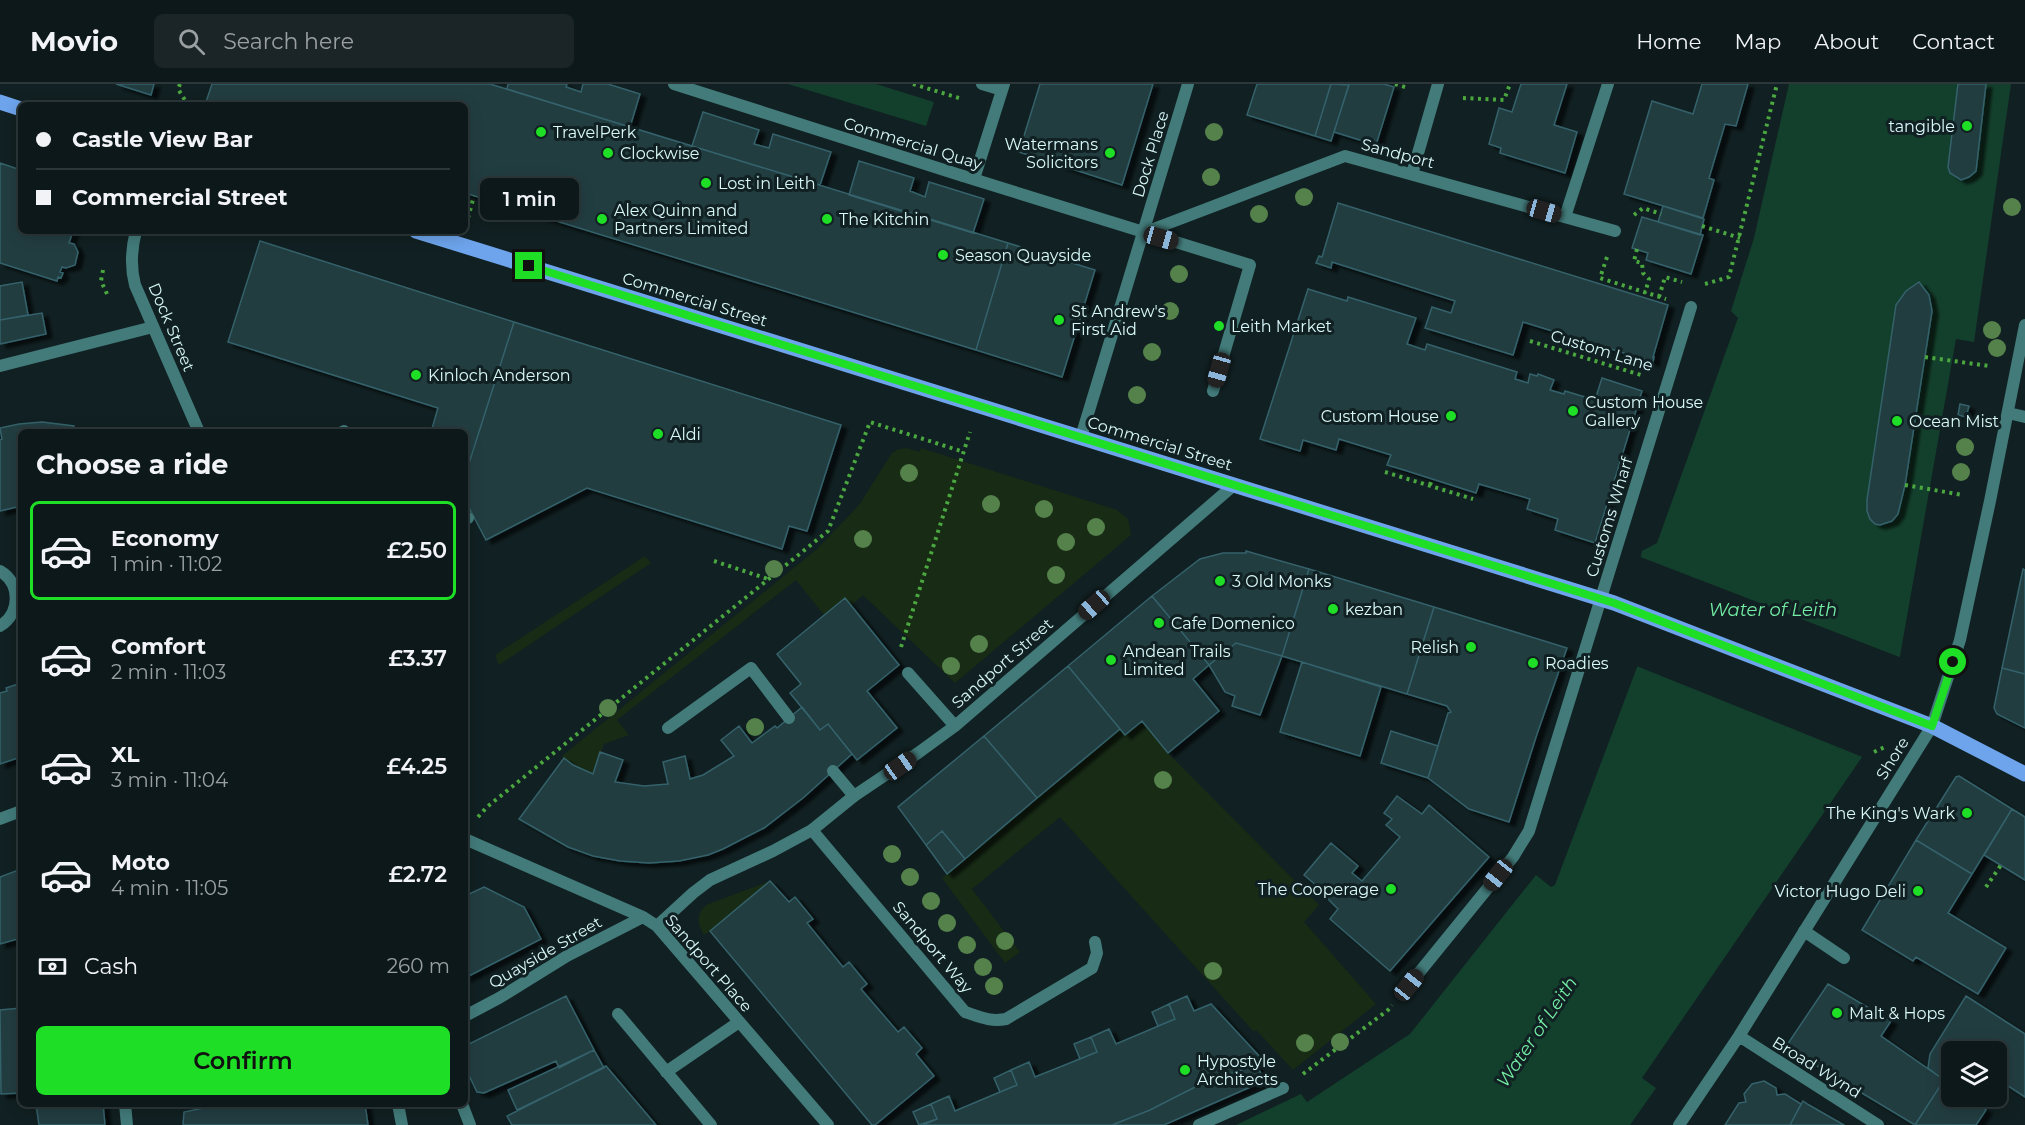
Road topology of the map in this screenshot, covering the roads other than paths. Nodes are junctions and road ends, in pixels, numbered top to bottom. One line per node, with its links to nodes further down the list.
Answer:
1 (674, 84): 10 (street, Commercial Quay)
2 (982, 84): 5 (street)
3 (1188, 84): 13 (street, Dock Place)
4 (1608, 84): 11 (street)
5 (1003, 87): 10 (street)
6 (1437, 90): 9 (street)
7 (0, 102): 8 (main road)
8 (18, 108)
9 (1412, 174): 11 (street, Sandport); 13 (street, Sandport)
10 (969, 178): 13 (street, Commercial Quay)
11 (1565, 217): 12 (street, Sandport)
12 (1615, 231)
13 (1143, 233): 20 (street); 24 (street, Dock Place)
14 (135, 234): 18 (street, Dock Street)
15 (426, 234): 24 (main road, Commercial Street)
16 (1691, 307): 27 (street, Customs Wharf)
17 (2025, 326): 21 (street, Shore)
18 (153, 327): 19 (street); 23 (street, Dock Street)
19 (0, 366)
20 (1213, 391)
21 (2008, 413): 22 (street); 32 (street, Shore)
22 (2025, 417)
23 (198, 429)
24 (1081, 437): 25 (main road, Commercial Street)
25 (1234, 484): 27 (main road, Commercial Street); 31 (street, Sandport Street)
26 (0, 571): 28 (street)
27 (1608, 601): 32 (main road, Commercial Street); 46 (street, Customs Wharf)
28 (0, 626)
29 (908, 673): 31 (street, Sandport Street)
30 (789, 718): 33 (street)
31 (955, 726): 36 (street, Sandport Street)
32 (1932, 726): 35 (main road, Commercial Street); 43 (street, Shore)
33 (668, 728)
34 (833, 771): 36 (street)
35 (2025, 774)
36 (854, 796): 39 (street)
37 (18, 812): 38 (street)
38 (0, 819)
39 (812, 830): 42 (street); 44 (street, Sandport Way)
40 (468, 840): 41 (street, Sandport Place)
41 (642, 917): 42 (street, Sandport Place); 47 (street, Quayside Street)
42 (657, 926): 49 (street, Sandport Place)
43 (1804, 931): 45 (street); 50 (street, Shore)
44 (1095, 942)
45 (1844, 958)
46 (1409, 985)
47 (468, 1014)
48 (618, 1014): 51 (street)
49 (739, 1022): 51 (street); 60 (street, Sandport Place)
50 (1739, 1036): 62 (street, Shore); 63 (street, Broad Wynd)
51 (666, 1072): 59 (street)
52 (1283, 1088): 61 (street)
53 (125, 1107): 56 (street)
54 (399, 1107): 57 (street)
55 (463, 1107): 58 (street)
56 (127, 1125)
57 (402, 1125)
58 (470, 1125)
59 (711, 1125)
60 (828, 1125)
61 (1199, 1125)
62 (1679, 1125)
63 (1878, 1125)

